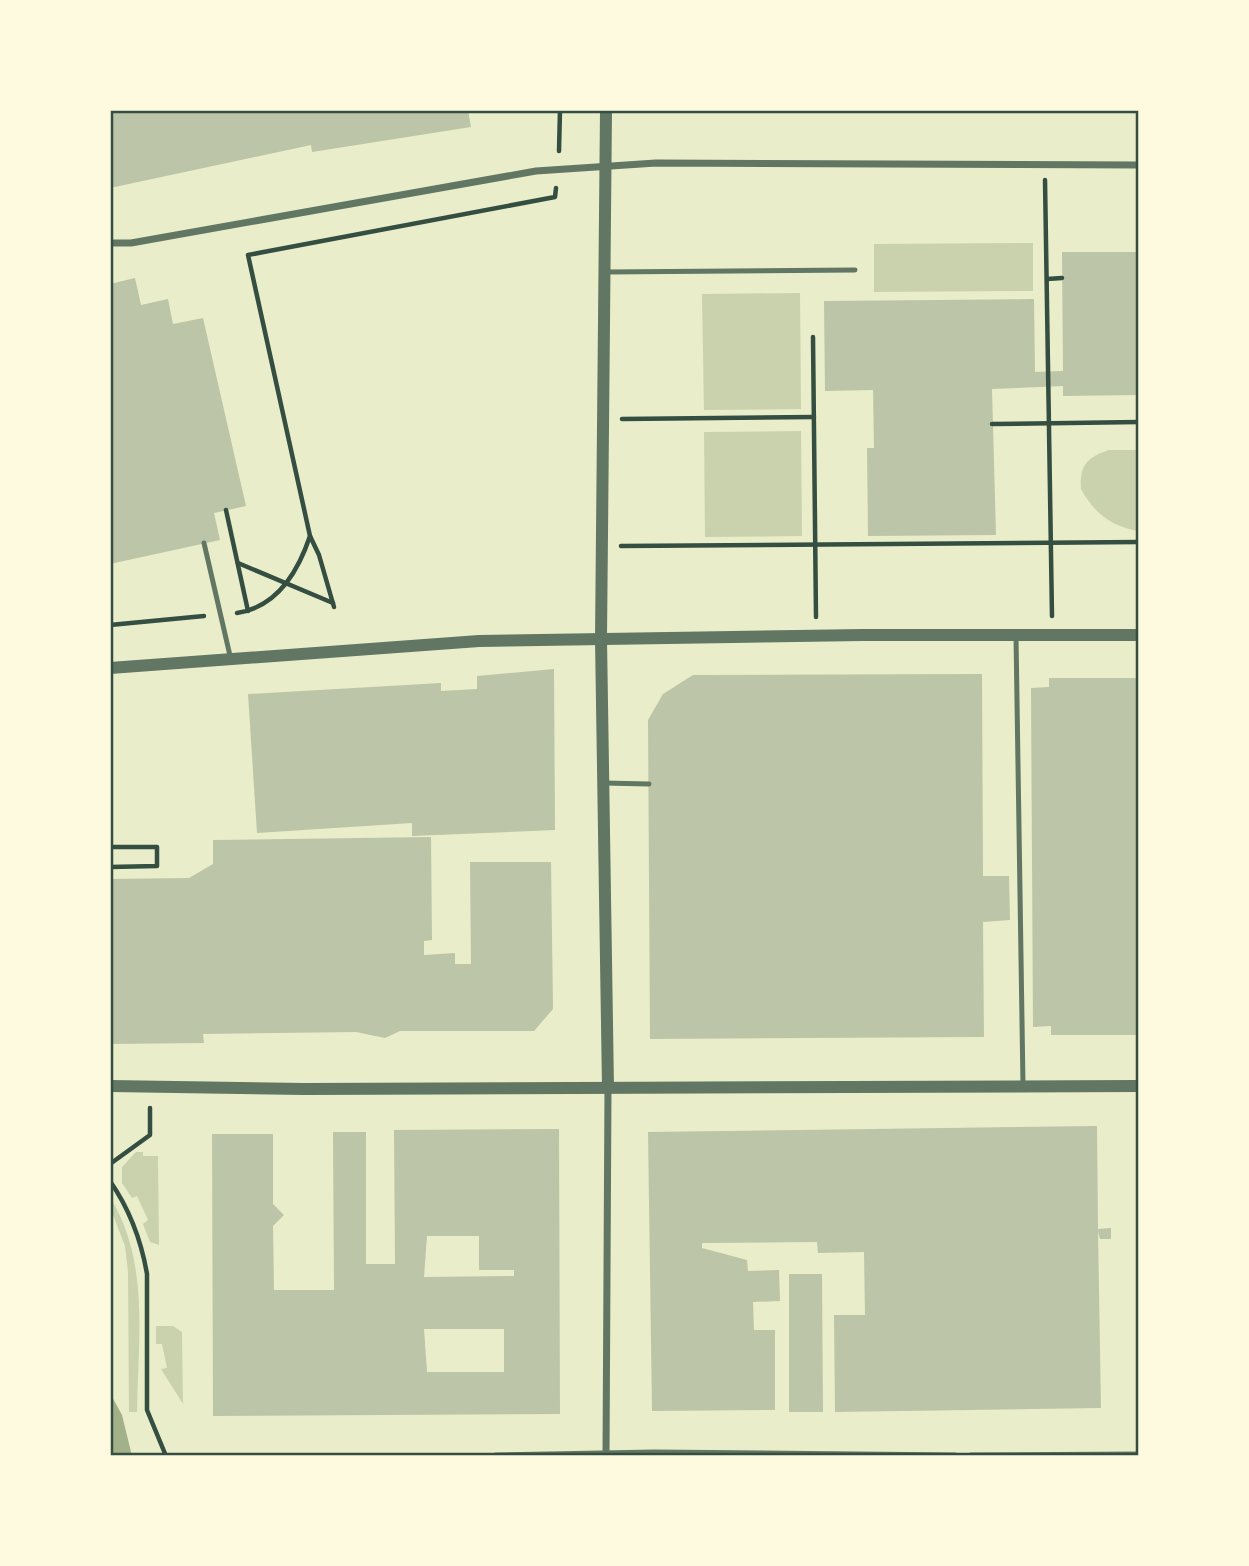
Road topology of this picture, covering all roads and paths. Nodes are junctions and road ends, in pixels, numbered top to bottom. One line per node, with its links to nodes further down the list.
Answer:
1 (560, 110): 3 (path)
2 (606, 110): 6 (street)
3 (560, 139)
4 (1045, 165): 5 (street); 6 (street); 12 (path)
5 (1139, 165)
6 (607, 167): 8 (street); 10 (street)
7 (555, 197): 20 (path)
8 (110, 243)
9 (855, 270): 10 (lane)
10 (606, 272): 15 (street)
11 (1062, 278): 12 (path)
12 (1047, 279): 18 (path)
13 (813, 337): 14 (path)
14 (814, 417): 15 (path); 24 (path)
15 (604, 419): 25 (street)
16 (1139, 422): 18 (path)
17 (992, 424): 18 (path)
18 (1049, 424): 23 (path)
19 (226, 510): 26 (path)
20 (310, 536): 27 (path); 27 (path)
21 (1139, 542): 23 (path)
22 (204, 543): 37 (lane)
23 (1051, 543): 24 (path); 33 (path)
24 (815, 545): 25 (path); 35 (path)
25 (602, 547): 36 (street)
26 (238, 563): 27 (path); 28 (path)
27 (285, 583): 28 (path)
28 (248, 611): 29 (path)
29 (236, 613)
30 (198, 617): 31 (path)
31 (110, 625)
32 (1016, 635): 33 (street); 35 (street); 43 (lane)
33 (1052, 635): 34 (street)
34 (1139, 635)
35 (817, 636): 36 (street)
36 (601, 639): 37 (street); 39 (street)
37 (231, 660): 38 (street)
38 (110, 668)
39 (603, 783): 40 (lane); 47 (street)
40 (649, 784)
41 (110, 847): 42 (path)
42 (110, 867)
43 (1023, 1085): 46 (street); 47 (street)
44 (110, 1086): 45 (street)
45 (150, 1086): 47 (street); 48 (path)
46 (1139, 1086)
47 (608, 1088): 50 (street)
48 (110, 1164)
49 (110, 1181): 52 (path)
50 (606, 1455): 53 (street); 54 (street)
51 (1139, 1455): 55 (street)
52 (166, 1456)
53 (496, 1456)
54 (955, 1456)
55 (971, 1456)

